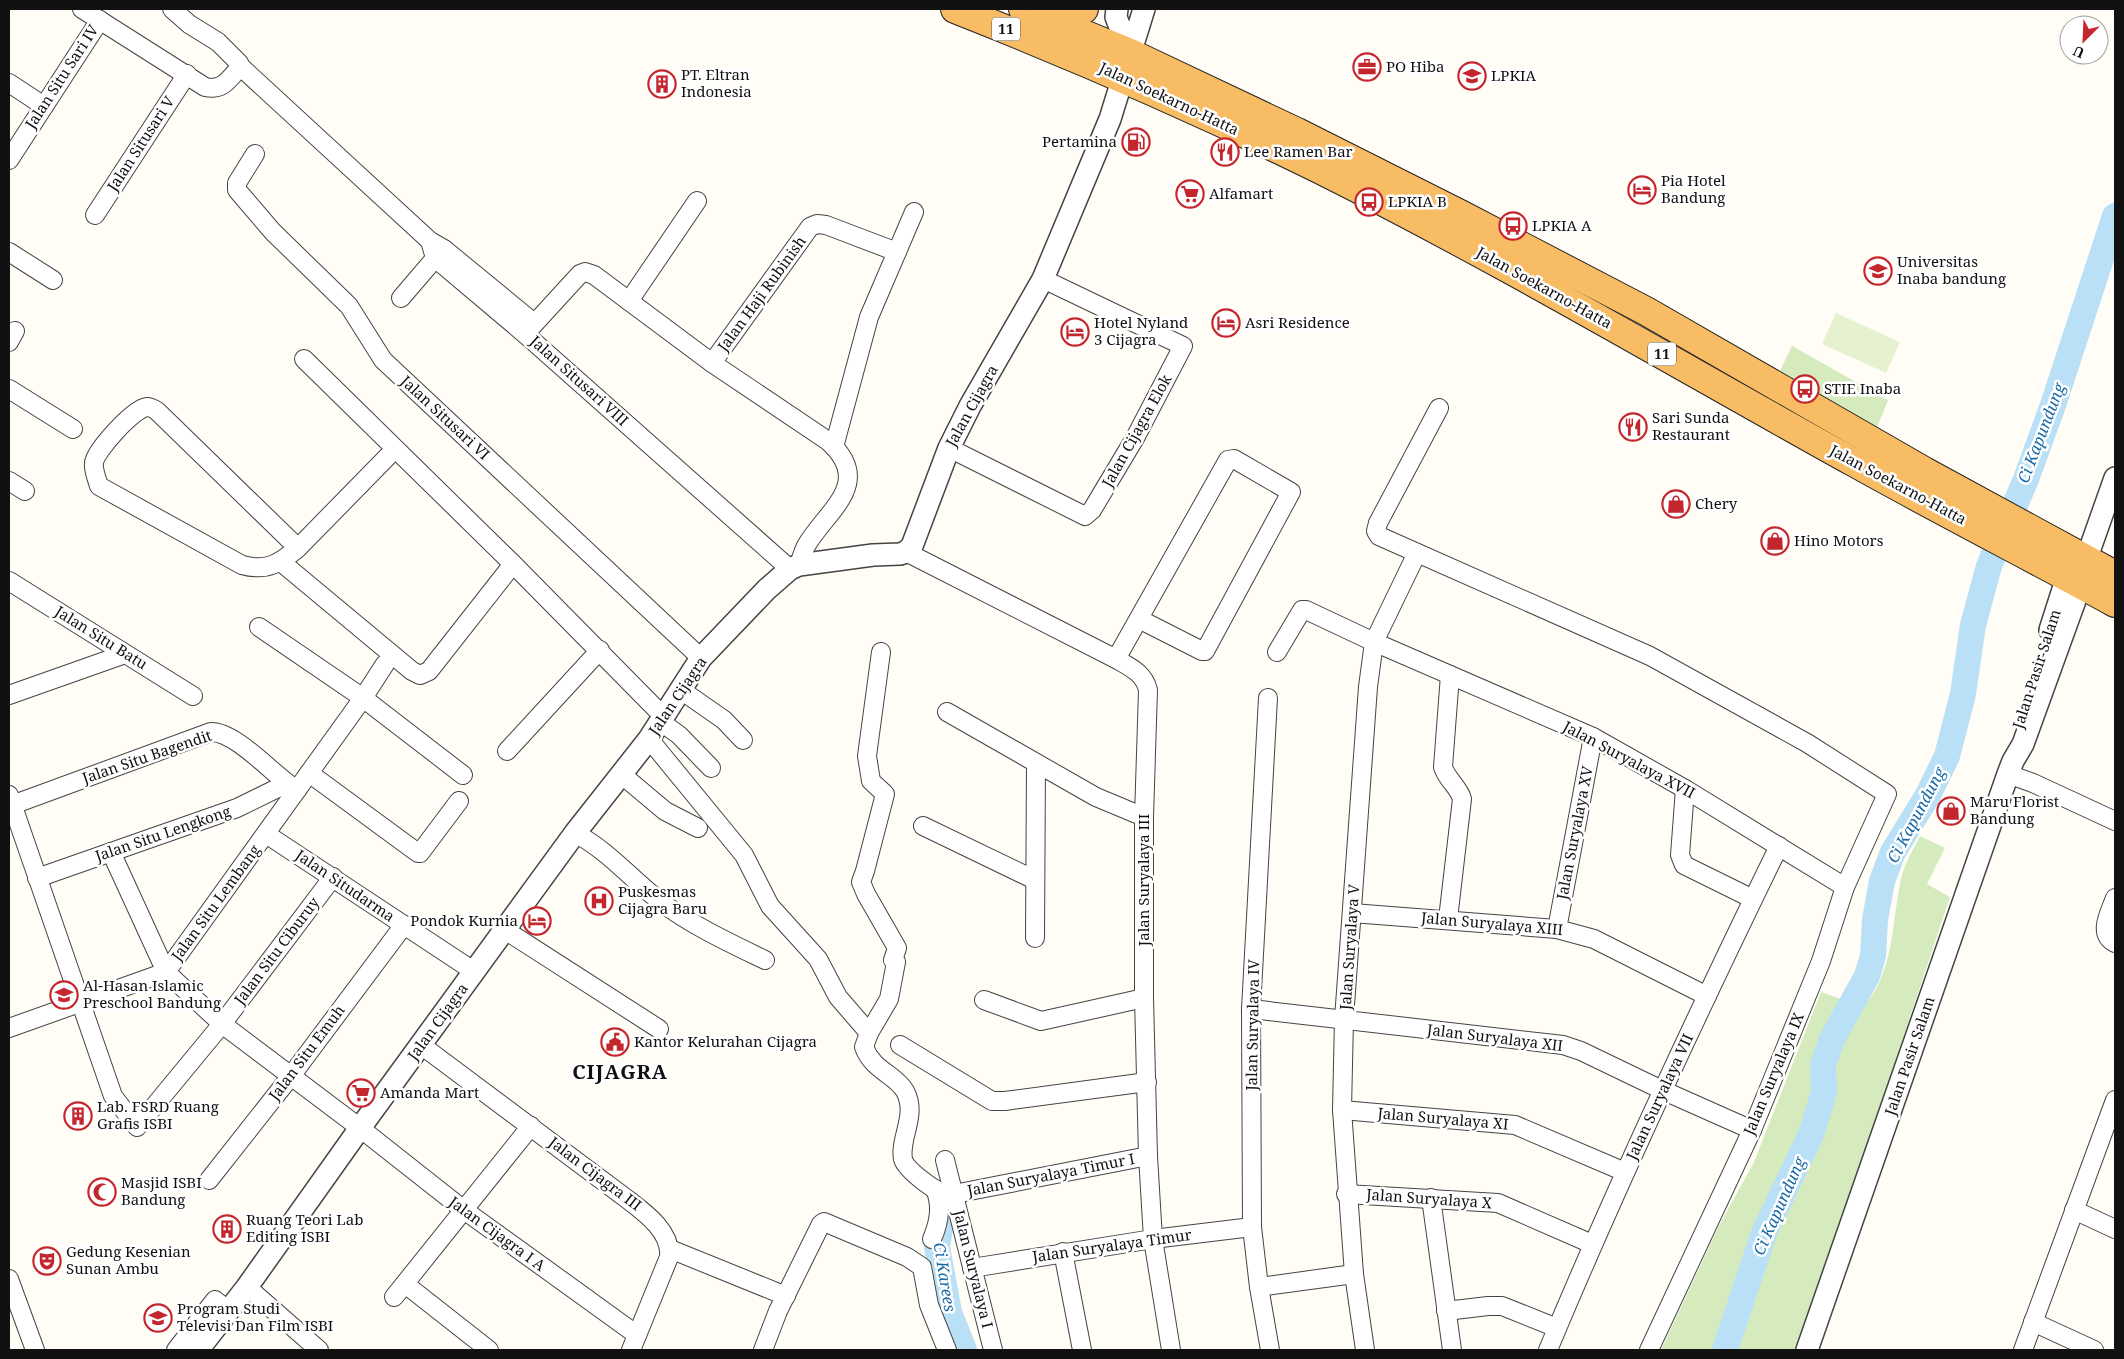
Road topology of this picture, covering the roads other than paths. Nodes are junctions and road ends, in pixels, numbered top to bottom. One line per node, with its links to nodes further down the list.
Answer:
1 (82, 9): 8 (street)
2 (172, 9): 10 (street)
3 (955, 9): 9 (highway, Jalan Soekarno-Hatta / 11)
4 (1084, 9): 7 (highway)
5 (1117, 9): 9 (street)
6 (1144, 9): 9 (street, Jalan Cijagra)
7 (1028, 11): 9 (highway, Jalan Soekarno-Hatta / 11)
8 (100, 20): 11 (street); 13 (street, Jalan Situ Sari IV)
9 (1126, 65): 22 (street, Jalan Cijagra); 44 (highway, Jalan Soekarno-Hatta / 11)
10 (241, 67): 11 (street); 19 (street)
11 (187, 74): 18 (street, Jalan Situsari V)
12 (9, 83): 13 (street)
13 (44, 106): 15 (street, Jalan Situ Sari IV)
14 (256, 154): 55 (street, Jalan Situsari VI)
15 (9, 160)
16 (697, 201): 25 (street)
17 (914, 212): 21 (street)
18 (95, 215)
19 (437, 250): 24 (street); 26 (street)
20 (9, 252): 23 (street)
21 (897, 252): 28 (street, Jalan Haji Rubinish); 32 (street)
22 (1043, 279): 33 (street, Jalan Cijagra); 33 (street, Jalan Cijagra Elok)
23 (53, 280)
24 (401, 298)
25 (629, 301): 26 (street, Jalan Situsari VIII); 28 (street, Jalan Situsari VIII)
26 (530, 328): 43 (street, Jalan Situsari VIII)
27 (304, 359): 34 (street)
28 (712, 363): 32 (street, Jalan Situsari VIII)
29 (9, 389): 31 (street)
30 (1440, 408): 39 (street)
31 (73, 429)
32 (834, 447): 43 (street)
33 (949, 448): 40 (street, Jalan Cijagra)
34 (395, 449): 38 (street); 42 (street)
35 (2115, 478): 44 (street, Jalan Pasir Salam)
36 (9, 481): 37 (street)
37 (25, 491)
38 (298, 548): 41 (street); 41 (street)
39 (1417, 553): 50 (street, Jalan Suryalaya V); 90 (street, Jalan Suryalaya IX)
40 (890, 554): 43 (street); 56 (street, Jalan Suryalaya III)
41 (281, 562): 42 (street)
42 (514, 564): 51 (street)
43 (795, 567): 55 (street, Jalan Cijagra)
44 (2070, 568): 45 (highway, Jalan Soekarno-Hatta / 11); 47 (highway, Jalan Soekarno-Hatta / 11); 71 (street, Jalan Pasir Salam)
45 (2115, 575)
46 (9, 581): 54 (street, Jalan Situ Batu)
47 (2115, 603)
48 (1139, 619): 48 (street); 56 (street)
49 (259, 627): 62 (street)
50 (1374, 642): 53 (street, Jalan Suryalaya XVII); 58 (street, Jalan Suryalaya XVII); 93 (street, Jalan Suryalaya V)
51 (600, 650): 65 (street); 68 (street)
52 (880, 652): 112 (street)
53 (1277, 652)
54 (125, 654): 60 (street); 61 (street, Jalan Situ Batu)
55 (701, 658): 59 (street, Jalan Cijagra)
56 (1116, 659): 79 (street, Jalan Suryalaya III)
57 (386, 664): 62 (street, Jalan Situ Lembang)
58 (1450, 675): 66 (street, Jalan Suryalaya XVII); 94 (street)
59 (681, 690): 65 (street, Jalan Cijagra); 67 (street)
60 (9, 695)
61 (193, 696)
62 (363, 698): 72 (street, Jalan Situ Lembang); 74 (street)
63 (1268, 698): 107 (street, Jalan Suryalaya IV)
64 (948, 712): 69 (street)
65 (658, 726): 70 (street); 73 (street, Jalan Cijagra); 112 (street)
66 (1593, 737): 76 (street, Jalan Suryalaya XVII); 96 (street, Jalan Suryalaya XV)
67 (743, 740)
68 (507, 751)
69 (1036, 763): 79 (street); 89 (street)
70 (711, 768)
71 (2011, 768): 80 (street); 165 (street, Jalan Pasir Salam)
72 (309, 773): 75 (street, Jalan Situ Lembang); 78 (street)
73 (621, 774): 82 (street); 83 (street, Jalan Cijagra)
74 (463, 775)
75 (292, 787): 77 (street, Jalan Situ Bagendit); 84 (street, Jalan Situ Lembang); 86 (street, Jalan Situ Lengkong)
76 (1685, 789): 85 (street, Jalan Suryalaya XVII); 92 (street)
77 (10, 800): 88 (street)
78 (459, 802)
79 (1144, 817): 104 (street, Jalan Suryalaya III)
80 (2115, 821)
81 (923, 826): 89 (street)
82 (698, 828)
83 (575, 833): 97 (street, Jalan Cijagra); 100 (street)
84 (266, 834): 87 (street, Jalan Situdarma); 101 (street, Jalan Situ Lembang)
85 (1779, 846): 90 (street, Jalan Suryalaya XVII); 92 (street, Jalan Suryalaya VII)
86 (111, 852): 88 (street, Jalan Situ Lengkong); 101 (street)
87 (333, 877): 95 (street, Jalan Situdarma); 109 (street, Jalan Situ Ciburuy)
88 (37, 878): 106 (street)
89 (1034, 880): 98 (street)
90 (1845, 887): 122 (street, Jalan Suryalaya IX)
91 (2115, 898): 99 (street)
92 (1754, 899): 103 (street, Jalan Suryalaya VII)
93 (1352, 913): 94 (street, Jalan Suryalaya XIII); 108 (street, Jalan Suryalaya V)
94 (1448, 919): 96 (street, Jalan Suryalaya XIII)
95 (404, 925): 102 (street, Jalan Situdarma); 115 (street, Jalan Situ Emuh)
96 (1557, 929): 103 (street, Jalan Suryalaya XIII)
97 (506, 930): 102 (street, Jalan Cijagra); 111 (street)
98 (1036, 938)
99 (2115, 943)
100 (765, 960)
101 (166, 972): 106 (street, Jalan Situ Lembang); 109 (street, Jalan Cijagra I A)
102 (475, 972): 113 (street, Jalan Cijagra)
103 (1707, 996): 117 (street, Jalan Suryalaya VII)
104 (1144, 998): 105 (street); 116 (street, Jalan Suryalaya III)
105 (984, 1000)
106 (81, 1003): 109 (street, Jalan Situ Ciburuy); 110 (street, Jalan Situ Lembang)
107 (1251, 1009): 108 (street, Jalan Suryalaya XII); 132 (street, Jalan Suryalaya IV)
108 (1344, 1019): 117 (street, Jalan Suryalaya XII); 119 (street, Jalan Suryalaya V)
109 (222, 1024): 115 (street, Jalan Cijagra I A)
110 (9, 1028)
111 (659, 1029)
112 (869, 1033): 128 (street)
113 (421, 1045): 120 (street, Jalan Cijagra III); 121 (street, Jalan Cijagra)
114 (900, 1045): 116 (street)
115 (291, 1076): 121 (street, Jalan Cijagra I A); 126 (street, Jalan Situ Emuh)
116 (1147, 1082): 123 (street, Jalan Suryalaya III)
117 (1662, 1090): 122 (street, Jalan Suryalaya XII); 125 (street, Jalan Suryalaya VII)
118 (2115, 1100): 131 (street)
119 (1342, 1110): 125 (street, Jalan Suryalaya XI); 127 (street, Jalan Suryalaya V)
120 (531, 1126): 130 (street); 137 (street, Jalan Cijagra III)
121 (360, 1128): 130 (street, Jalan Cijagra I A); 142 (street, Jalan Cijagra)
122 (1752, 1130): 164 (street, Jalan Suryalaya IX)
123 (1148, 1156): 128 (street, Jalan Suryalaya Timur I); 134 (street, Jalan Suryalaya III)
124 (945, 1160): 128 (street, Jalan Suryalaya I)
125 (1625, 1172): 136 (street, Jalan Suryalaya VII)
126 (209, 1180)
127 (1346, 1194): 129 (street, Jalan Suryalaya X); 140 (street, Jalan Suryalaya V)
128 (947, 1196): 135 (street); 139 (street, Jalan Suryalaya I)
129 (1430, 1198): 136 (street, Jalan Suryalaya X); 146 (street)
130 (464, 1210): 149 (street, Jalan Cijagra I A); 154 (street)
131 (2074, 1210): 133 (street); 147 (street)
132 (1252, 1227): 134 (street, Jalan Suryalaya Timur); 143 (street, Jalan Suryalaya IV)
133 (2115, 1229)
134 (1153, 1239): 138 (street, Jalan Suryalaya Timur); 159 (street, Jalan Suryalaya III)
135 (932, 1240)
136 (1592, 1244): 148 (street, Jalan Suryalaya VII)
137 (670, 1249): 144 (street); 149 (street)
138 (1063, 1252): 139 (street, Jalan Suryalaya Timur); 158 (street)
139 (972, 1268): 157 (street, Jalan Suryalaya I)
140 (1354, 1274): 143 (street); 161 (street, Jalan Suryalaya V)
141 (9, 1279): 150 (street)
142 (247, 1287): 145 (street, Jalan Cijagra); 153 (street)
143 (1259, 1287): 160 (street, Jalan Suryalaya IV)
144 (786, 1296): 155 (street); 156 (street)
145 (229, 1311): 151 (street); 152 (street, Jalan Cijagra)
146 (1446, 1311): 148 (street); 162 (street)
147 (2033, 1322): 166 (street); 167 (street)
148 (1557, 1328): 163 (street, Jalan Suryalaya VII)
149 (634, 1343)
150 (35, 1350)
151 (176, 1350)
152 (198, 1350)
153 (319, 1350)
154 (489, 1350)
155 (763, 1350)
156 (947, 1350)
157 (993, 1350)
158 (1082, 1350)
159 (1171, 1350)
160 (1270, 1350)
161 (1365, 1350)
162 (1452, 1350)
163 (1548, 1350)
164 (1649, 1350)
165 (1808, 1350)
166 (2023, 1350)
167 (2094, 1350)

